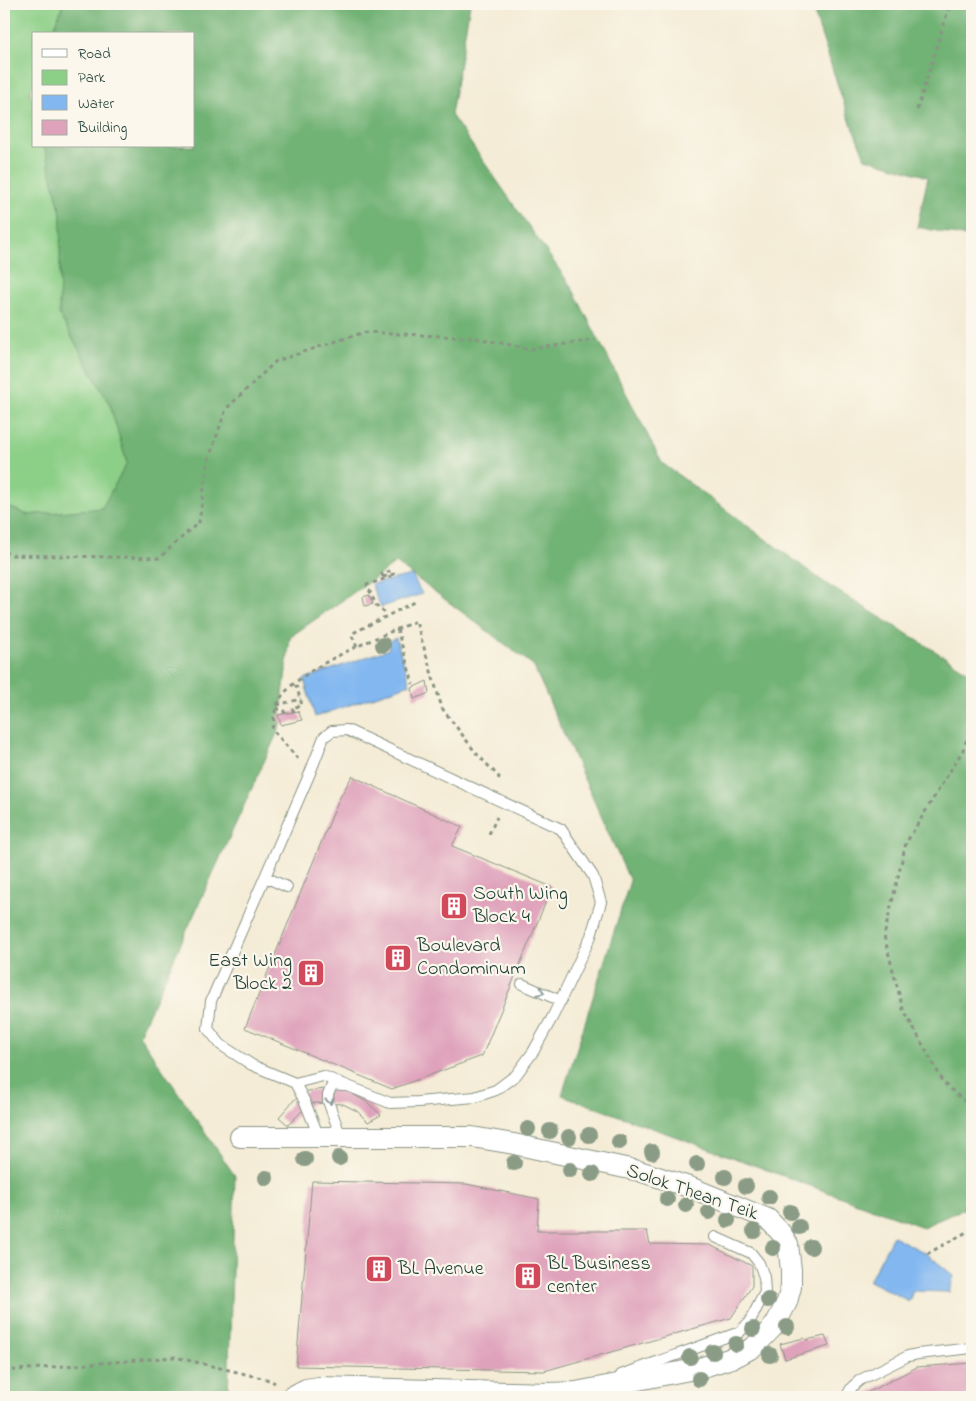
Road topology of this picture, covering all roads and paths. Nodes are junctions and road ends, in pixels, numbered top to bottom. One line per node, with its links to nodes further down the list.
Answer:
1 (950, 4): 2 (path)
2 (917, 110)
3 (595, 340): 4 (path)
4 (4, 552)
5 (393, 570): 7 (path)
6 (417, 600): 7 (path)
7 (387, 615): 9 (path)
8 (397, 629): 9 (path); 11 (path); 18 (path)
9 (357, 648): 10 (path)
10 (296, 682): 12 (path); 13 (path)
11 (414, 684)
12 (300, 700): 13 (path); 14 (path)
13 (276, 707): 15 (path); 17 (path)
14 (294, 712)
15 (285, 714)
16 (972, 725): 25 (path)
17 (310, 773): 18 (lane); 19 (lane)
18 (495, 798): 22 (lane)
19 (265, 877): 20 (lane); 23 (lane)
20 (287, 887)
21 (522, 984): 22 (lane, one-way to 22)
22 (560, 1001): 24 (lane)
23 (295, 1083): 24 (lane); 27 (lane)
24 (352, 1087): 28 (lane, one-way to 28)
25 (972, 1108)
26 (240, 1137): 27 (street, Solok Thean Teik)
27 (319, 1137): 28 (street, Solok Thean Teik)
28 (341, 1137): 34 (street, Solok Thean Teik)
29 (972, 1229): 31 (path)
30 (715, 1238): 34 (lane)
31 (927, 1254)
32 (972, 1348): 36 (lane)
33 (4, 1371): 35 (path)
34 (576, 1392): 35 (street, Solok Thean Teik)
35 (291, 1397)
36 (846, 1397)

